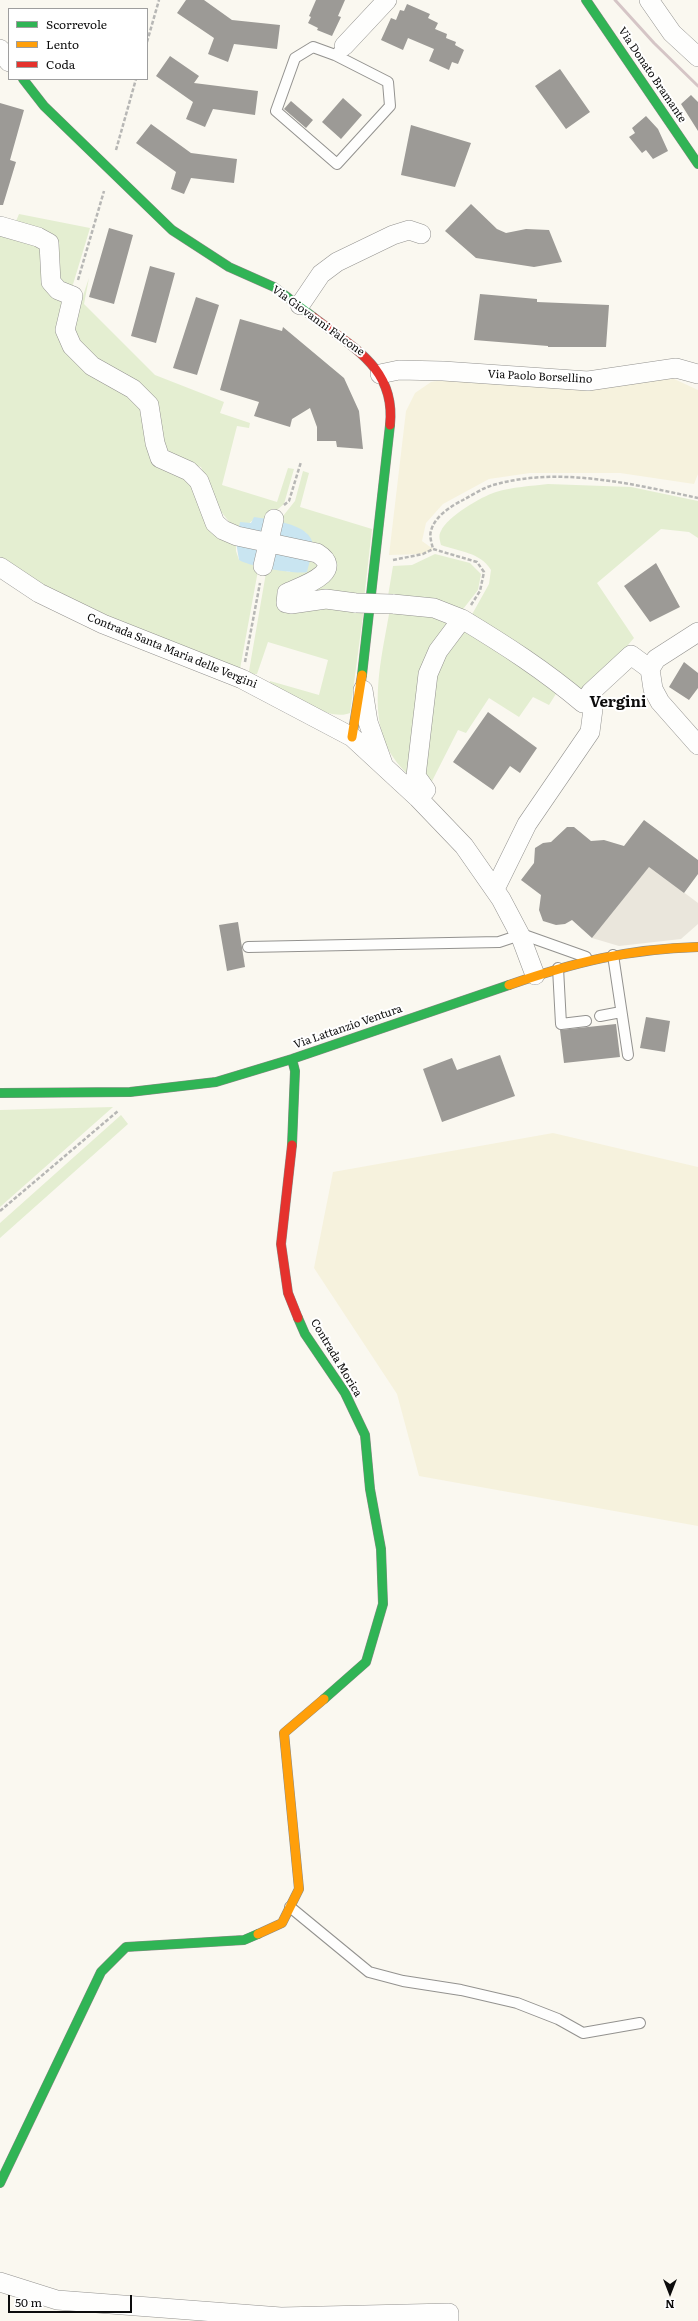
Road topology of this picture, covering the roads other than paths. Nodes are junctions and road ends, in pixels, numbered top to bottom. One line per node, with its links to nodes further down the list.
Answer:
1 (387, 0): 5 (street)
2 (586, 0): 9 (street, Via Donato Bramante)
3 (649, 0): 6 (street)
4 (0, 49): 7 (street)
5 (340, 50): 5 (lane)
6 (698, 57)
7 (8, 61)
8 (24, 80): 12 (street, Via Giovanni Falcone)
9 (698, 164)
10 (0, 226): 16 (street)
11 (421, 234): 12 (street)
12 (300, 305): 13 (street, Via Giovanni Falcone)
13 (380, 374): 14 (street, Via Paolo Borsellino); 22 (street, Via Giovanni Falcone)
14 (698, 374)
15 (274, 520): 16 (street)
16 (268, 543): 17 (street); 19 (street, bridge)
17 (263, 566)
18 (0, 567): 24 (street, Contrada Santa Maria delle Vergini)
19 (462, 619): 23 (street); 27 (street)
20 (698, 632): 21 (street)
21 (650, 670): 23 (street); 25 (street)
22 (362, 674): 24 (street, Via Giovanni Falcone); 26 (street, Via Giovanni Falcone)
23 (587, 697): 28 (street)
24 (352, 736): 26 (street, Contrada Santa Maria delle Vergini)
25 (698, 745)
26 (384, 767): 27 (street, Contrada Santa Maria delle Vergini)
27 (418, 798): 28 (street, Contrada Santa Maria delle Vergini)
28 (496, 889): 29 (street, Contrada Santa Maria delle Vergini)
29 (520, 935): 30 (lane); 33 (lane); 35 (street, Contrada Santa Maria delle Vergini)
30 (248, 947)
31 (698, 947): 32 (street, Via Lattanzio Ventura)
32 (613, 955): 33 (street, Via Lattanzio Ventura); 36 (lane)
33 (594, 960): 34 (street, Via Lattanzio Ventura)
34 (558, 968): 35 (street, Via Lattanzio Ventura); 38 (lane)
35 (535, 975): 40 (street, Via Lattanzio Ventura)
36 (621, 1012): 37 (lane); 39 (lane)
37 (600, 1016)
38 (586, 1021)
39 (628, 1055)
40 (292, 1059): 41 (street, Via Lattanzio Ventura); 42 (street, Contrada Morica)
41 (0, 1093)
42 (290, 1907): 43 (lane); 44 (street)
43 (640, 2023)
44 (0, 2183)
45 (0, 2282): 46 (street)
46 (449, 2321)

